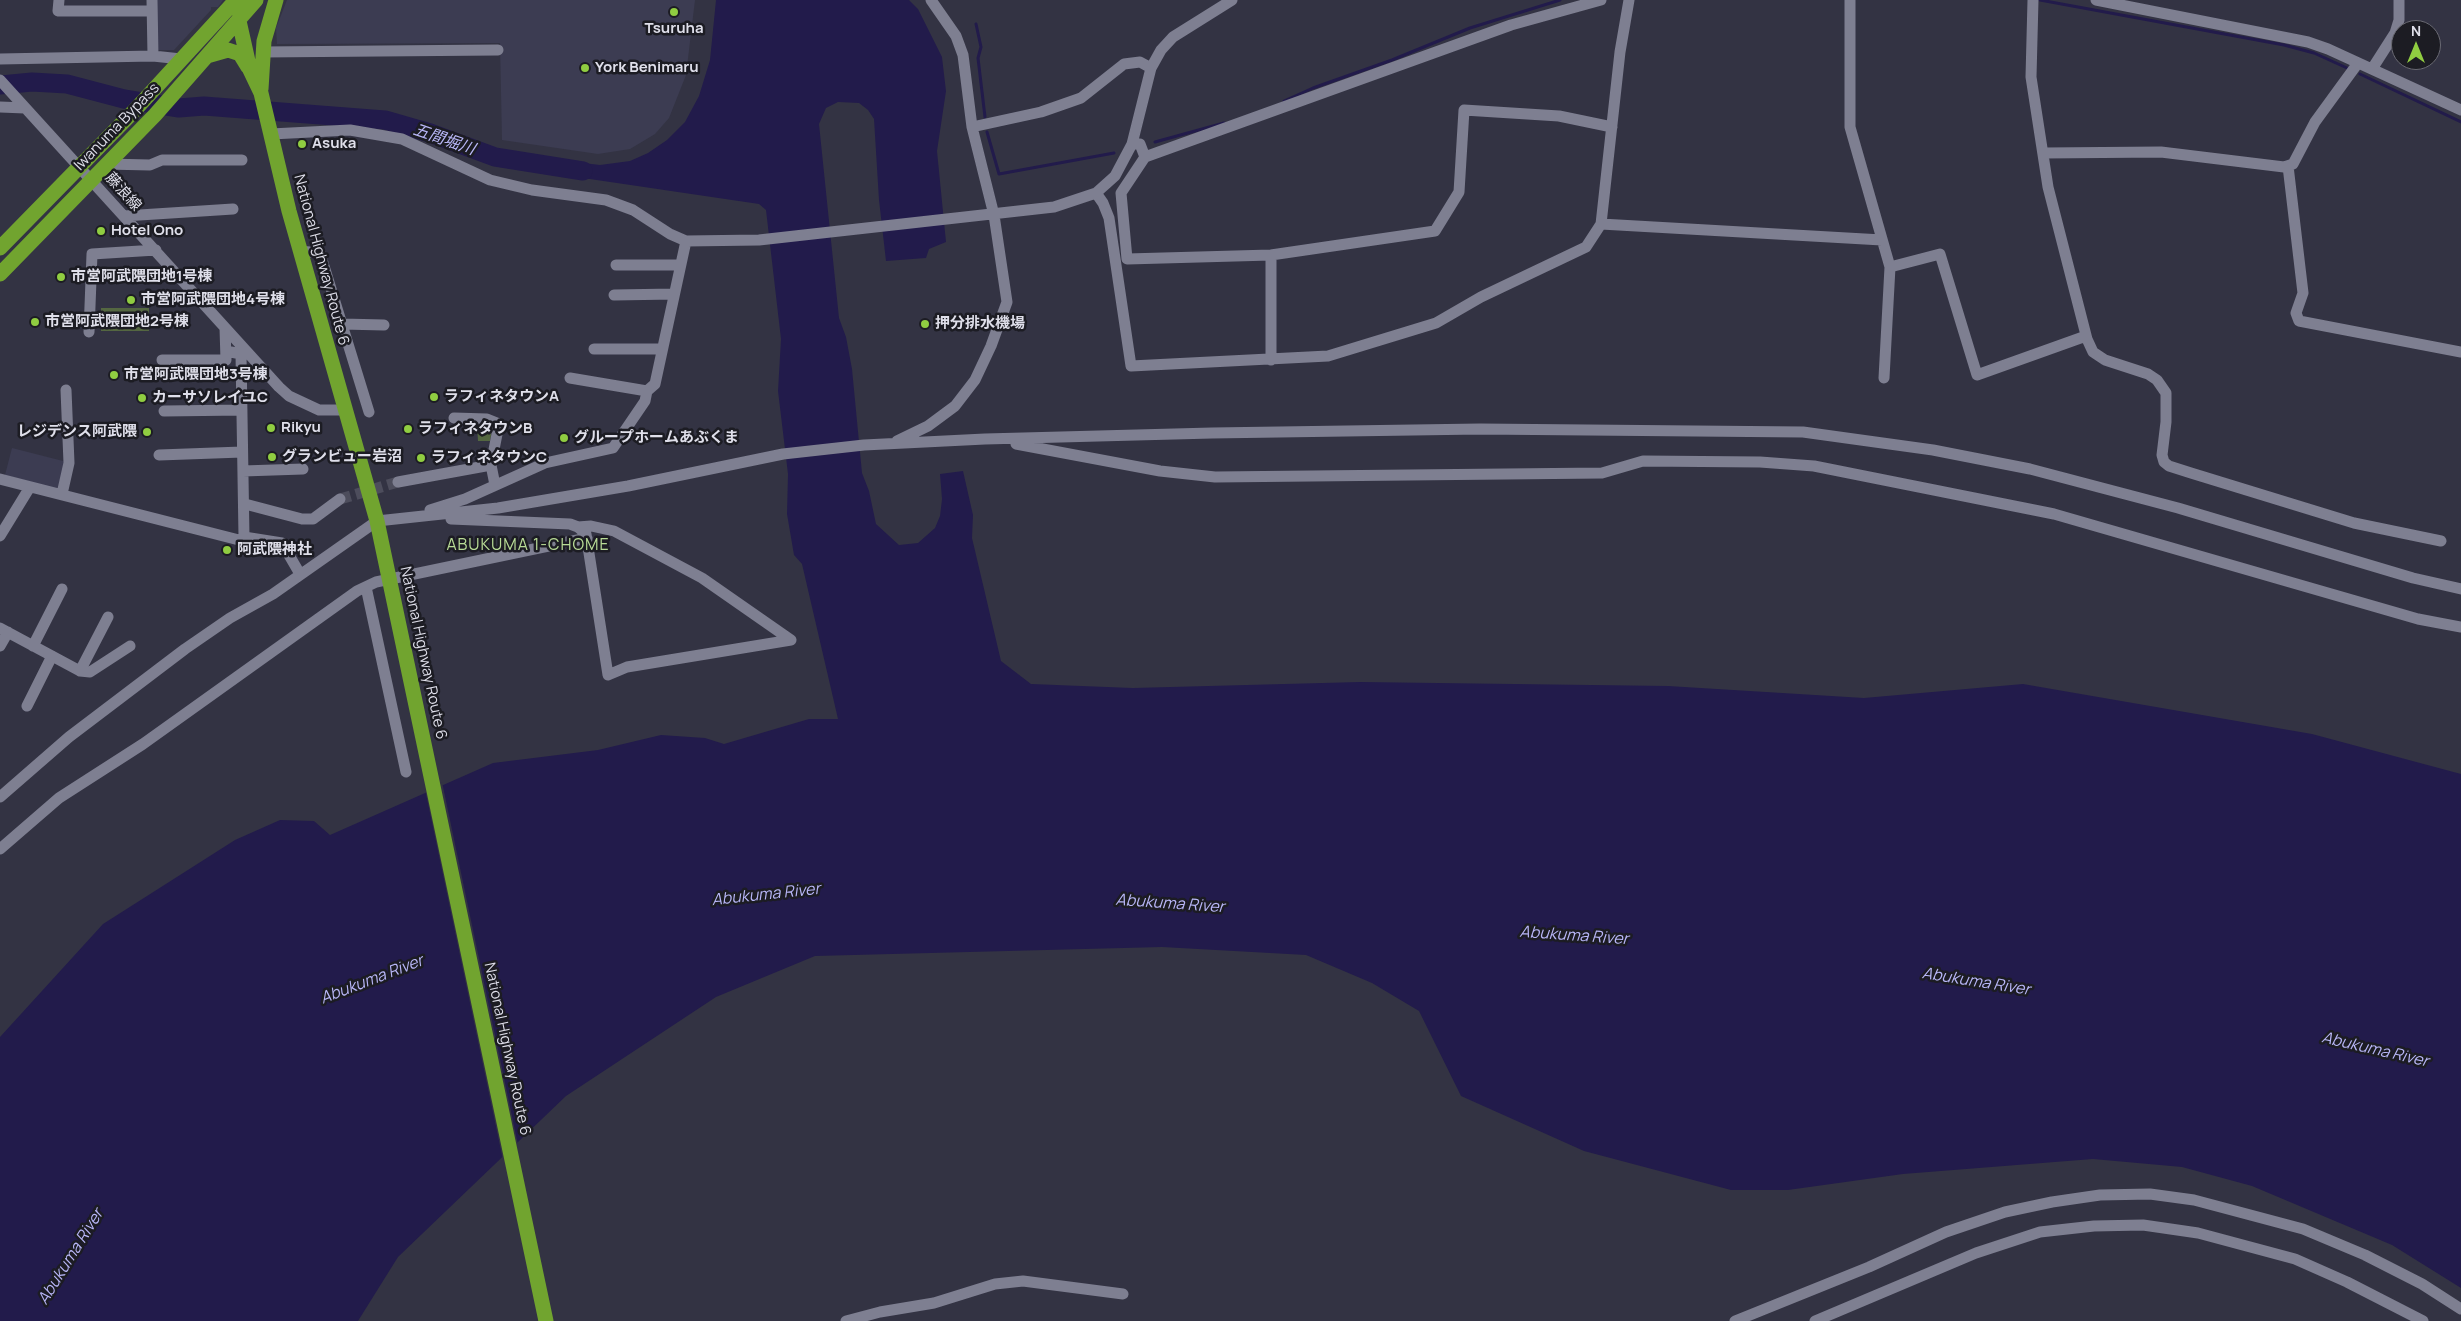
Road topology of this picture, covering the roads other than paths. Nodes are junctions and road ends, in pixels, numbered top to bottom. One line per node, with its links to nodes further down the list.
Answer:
1 (59, 0): 14 (street)
2 (236, 0): 21 (highway, Iwanuma Bypass)
3 (242, 0): 15 (highway, National Highway Route 6)
4 (256, 0): 15 (highway, Iwanuma Bypass)
5 (276, 0): 17 (highway)
6 (931, 0): 31 (street)
7 (1232, 0): 23 (street)
8 (1601, 0): 36 (street)
9 (1629, 0): 32 (street)
10 (1850, 0): 48 (street)
11 (2033, 0): 35 (street)
12 (2096, 0): 22 (street)
13 (2399, 0): 25 (street)
14 (152, 5): 18 (street)
15 (239, 21): 19 (highway, Iwanuma Bypass); 24 (highway, National Highway Route 6)
16 (498, 50): 17 (street)
17 (262, 52): 27 (highway)
18 (153, 56): 20 (street); 21 (street)
19 (207, 56): 24 (highway); 38 (highway, Iwanuma Bypass)
20 (0, 59)
21 (181, 59): 40 (highway, Iwanuma Bypass)
22 (2358, 63): 25 (street); 39 (street)
23 (1151, 68): 31 (street); 34 (street)
24 (250, 70): 27 (highway, National Highway Route 6)
25 (2372, 70): 30 (street)
26 (0, 80): 29 (street, 藤浪線)
27 (261, 93): 33 (highway, National Highway Route 6)
28 (0, 107): 29 (street)
29 (25, 108): 40 (street, 藤浪線)
30 (2461, 110)
31 (972, 127): 44 (street)
32 (1612, 127): 46 (street); 52 (street)
33 (270, 128): 47 (street); 51 (highway, National Highway Route 6)
34 (1132, 144): 36 (street); 42 (street)
35 (2044, 153): 39 (street); 63 (street)
36 (1144, 156): 52 (street)
37 (242, 160): 38 (street)
38 (106, 164): 41 (highway, Iwanuma Bypass)
39 (2288, 166): 67 (street)
40 (80, 167): 41 (street, 藤浪線); 49 (highway, Iwanuma Bypass)
41 (91, 179): 45 (street, 藤浪線); 56 (highway, Iwanuma Bypass)
42 (1096, 193): 44 (street); 69 (street)
43 (233, 209): 45 (street)
44 (990, 215): 47 (street); 80 (street)
45 (124, 216): 50 (street, 藤浪線)
46 (1601, 224): 48 (street); 69 (street)
47 (686, 240): 54 (street)
48 (1882, 240): 55 (street)
49 (0, 248)
50 (156, 250): 61 (street, 藤浪線); 62 (street)
51 (299, 251): 59 (street); 75 (highway, National Highway Route 6)
52 (1271, 255): 69 (street)
53 (616, 265): 54 (street)
54 (680, 265): 58 (street)
55 (1890, 266): 63 (street); 71 (street)
56 (0, 274)
57 (614, 294): 58 (street)
58 (674, 294): 65 (street)
59 (342, 324): 60 (street); 77 (street)
60 (384, 325)
61 (225, 328): 66 (street); 75 (street, 藤浪線)
62 (89, 332)
63 (2086, 336): 99 (street)
64 (594, 349): 65 (street)
65 (662, 349): 73 (street)
66 (226, 351): 68 (street); 74 (street)
67 (2461, 352)
68 (162, 360)
69 (1271, 360)
70 (570, 378): 73 (street)
71 (1884, 378)
72 (66, 390): 90 (street)
73 (647, 391): 88 (street)
74 (242, 410): 76 (street); 81 (street)
75 (345, 410): 94 (highway, National Highway Route 6)
76 (164, 411)
77 (369, 412)
78 (454, 418): 83 (street)
79 (985, 439): 80 (street); 103 (street); 105 (street)
80 (891, 444): 93 (street)
81 (242, 452): 82 (street); 85 (street)
82 (159, 455)
83 (491, 465): 87 (street); 88 (street)
84 (303, 469): 85 (street)
85 (243, 471): 92 (street)
86 (0, 479): 89 (street)
87 (398, 482)
88 (495, 485): 93 (street)
89 (30, 487): 90 (street); 96 (street)
90 (62, 494): 97 (street)
91 (340, 499): 92 (street)
92 (245, 504): 97 (street)
93 (409, 517): 94 (street); 95 (street)
94 (378, 527): 100 (street); 118 (highway, National Highway Route 6)
95 (578, 527): 98 (street); 98 (street)
96 (0, 536)
97 (244, 537): 100 (street)
98 (587, 538): 101 (street)
99 (2442, 541)
100 (300, 574): 114 (street)
101 (366, 587): 113 (street); 115 (street)
102 (62, 589): 108 (street)
103 (2461, 589)
104 (108, 617): 111 (street)
105 (2461, 627)
106 (4, 630): 107 (street); 108 (street)
107 (0, 646)
108 (33, 646): 110 (street)
109 (130, 646): 111 (street)
110 (52, 656): 111 (street); 112 (street)
111 (80, 670)
112 (27, 706)
113 (406, 772)
114 (0, 797)
115 (0, 849)
116 (1124, 1294): 119 (street)
117 (2461, 1309): 120 (street)
118 (546, 1321)
119 (846, 1321)
120 (1734, 1321)
121 (1815, 1321): 122 (street)
122 (2423, 1321)

